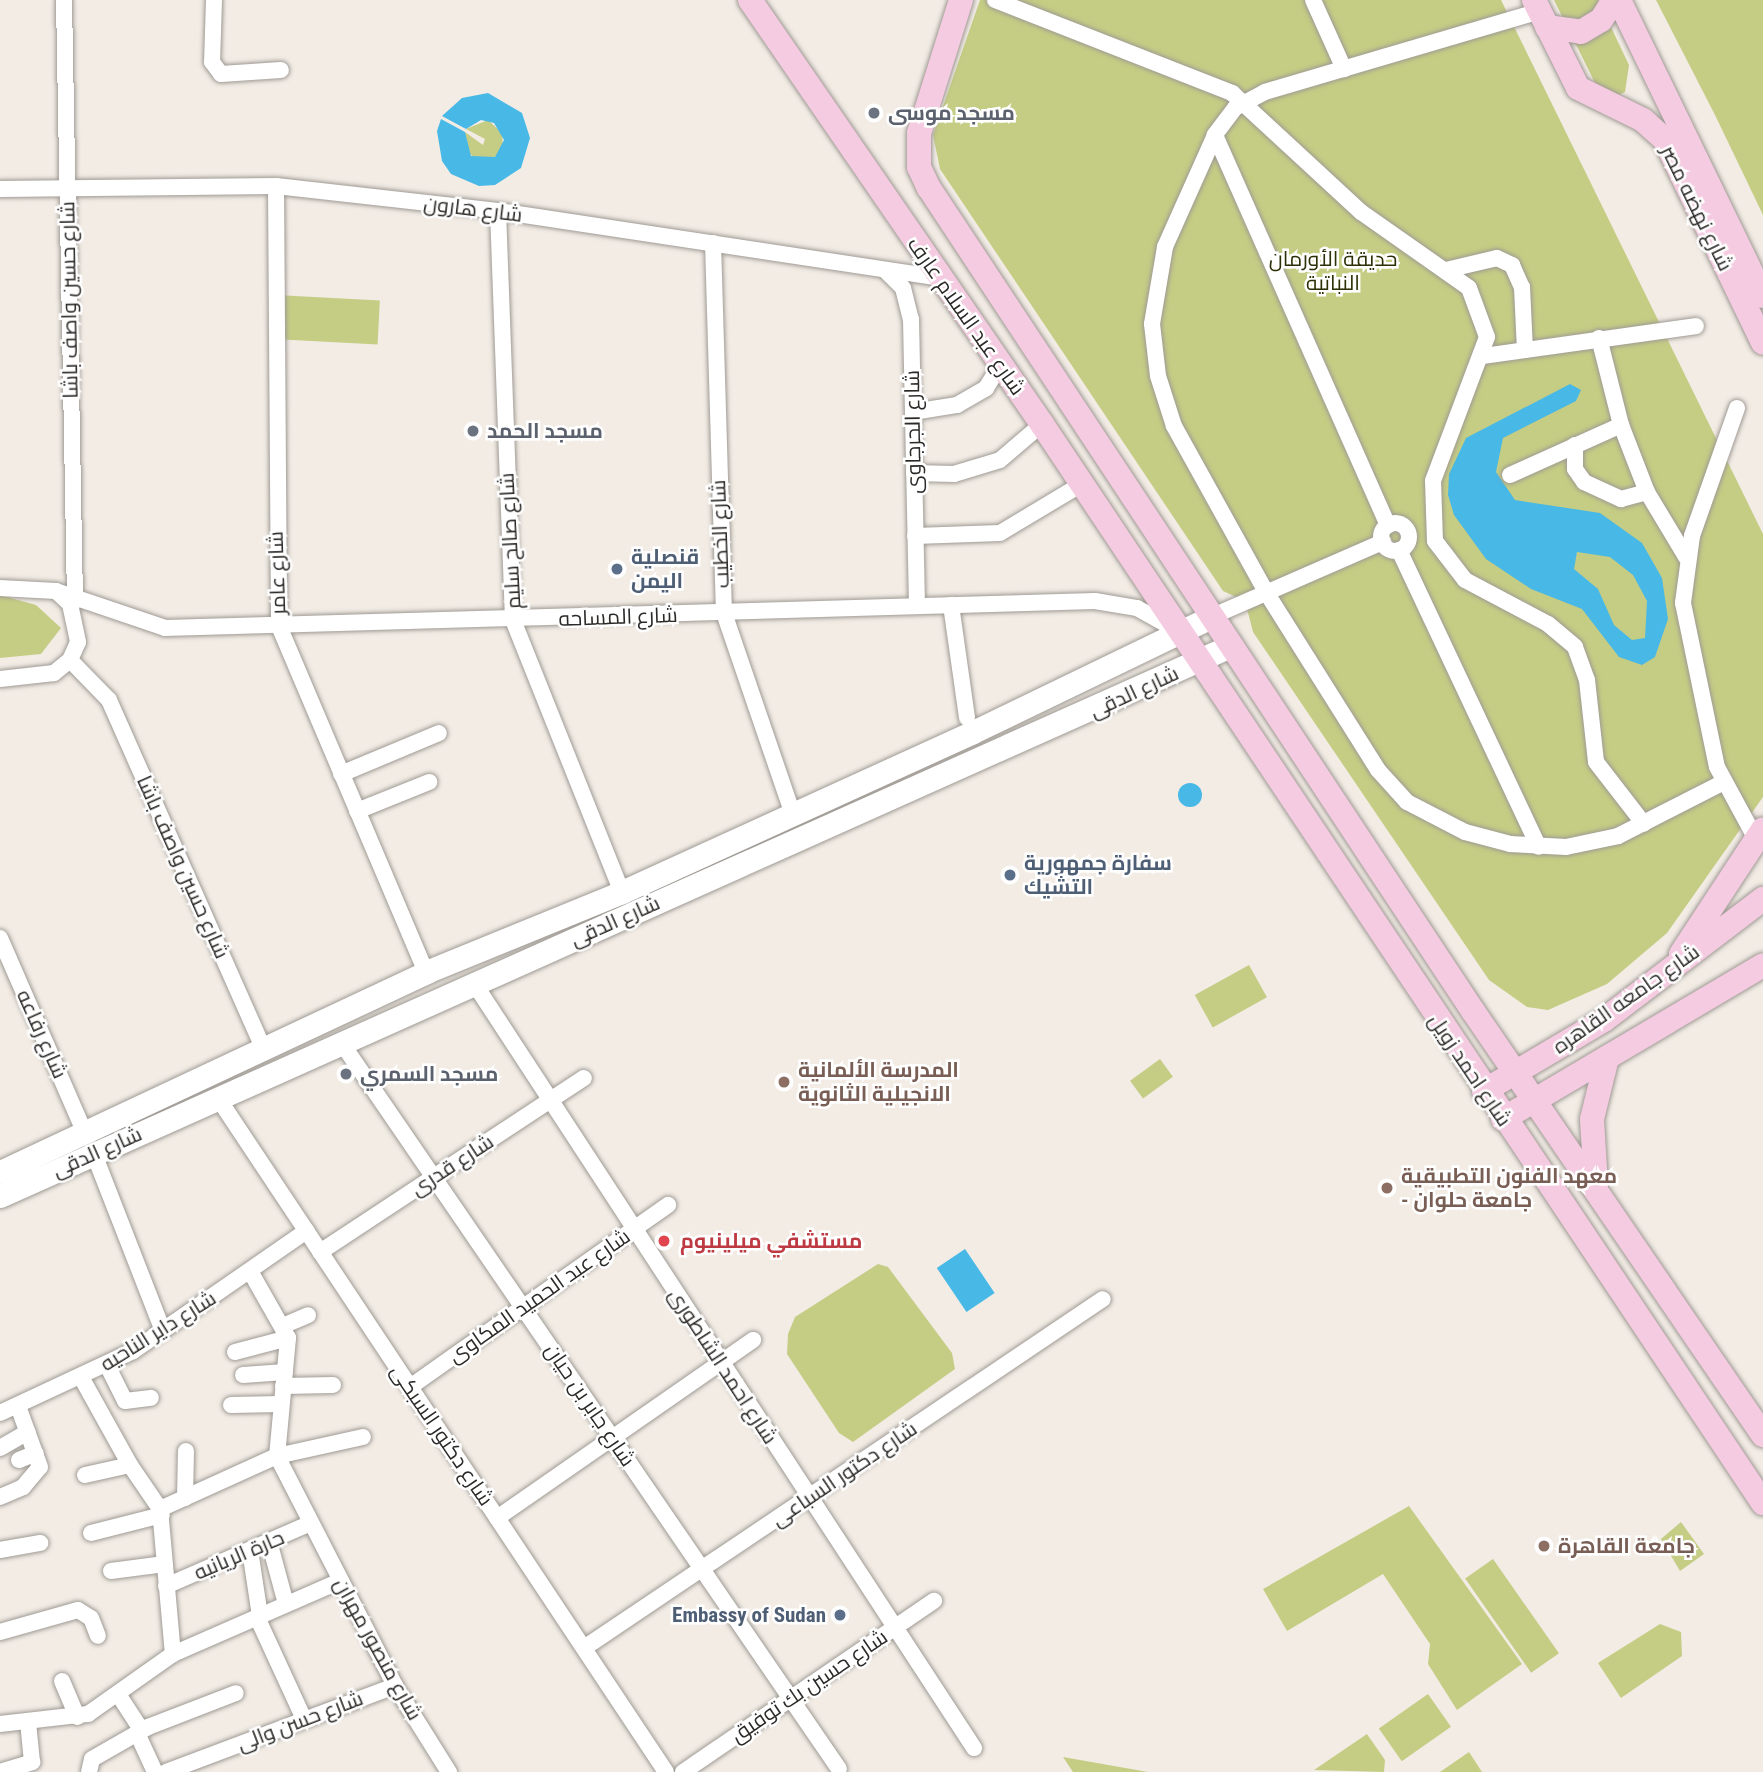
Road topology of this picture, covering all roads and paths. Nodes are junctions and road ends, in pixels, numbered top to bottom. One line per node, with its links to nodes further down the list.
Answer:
1 (64, 0): 16 (street, شارع حسين واصف باشا)
2 (214, 0): 11 (street)
3 (750, 0): 22 (main road, شارع عبد السلام عارف)
4 (961, 0): 19 (main road, شارع عبد السلام عارف)
5 (995, 0): 12 (street)
6 (1313, 0): 10 (street)
7 (1614, 0): 9 (main road)
8 (1619, 0): 23 (main road, شارع نهضه مصر)
9 (1540, 13): 10 (street); 26 (main road, شارع نهضه مصر)
10 (1343, 69): 12 (street)
11 (281, 70)
12 (1244, 101): 13 (street); 21 (street)
13 (1215, 135): 40 (street); 48 (street)
14 (275, 186): 16 (street, شارع هارون); 17 (street, شارع هارون); 55 (street, شارع عامر)
15 (0, 189): 16 (street, شارع هارون)
16 (67, 190): 49 (street, شارع حسين واصف باشا)
17 (498, 211): 18 (street, شارع هارون); 54 (street, شارع صالح سليم)
18 (713, 243): 20 (street, شارع هارون); 52 (street, شارع الخطيب)
19 (970, 257): 22 (main road); 53 (main road, شارع عبد السلام عارف)
20 (883, 268): 22 (street, شارع هارون); 31 (street, شارع الجرجاوى)
21 (1446, 270): 27 (street); 28 (street)
22 (942, 278): 29 (main road, شارع عبد السلام عارف)
23 (1763, 296)
24 (1696, 326): 25 (street)
25 (1599, 338): 27 (street); 33 (street)
26 (1763, 343)
27 (1525, 350): 28 (street)
28 (1483, 356): 39 (street)
29 (1001, 364): 31 (street); 32 (main road, شارع عبد السلام عارف)
30 (1737, 408): 45 (street)
31 (913, 411): 35 (street, شارع الجرجاوى)
32 (1042, 424): 35 (street); 37 (main road, شارع عبد السلام عارف)
33 (1621, 425): 34 (street); 38 (street)
34 (1575, 445): 36 (street); 38 (street)
35 (914, 472): 42 (street, شارع الجرجاوى)
36 (1510, 475)
37 (1082, 484): 42 (street); 56 (main road, شارع عبد السلام عارف)
38 (1647, 492): 45 (street)
39 (1429, 516): 41 (street); 68 (street)
40 (1388, 525): 41 (street); 43 (street)
41 (1406, 529): 44 (street)
42 (915, 536): 51 (street, شارع الجرجاوى)
43 (1382, 542): 44 (street); 48 (street)
44 (1399, 550): 70 (street)
45 (1686, 557): 65 (street)
46 (0, 588): 47 (street)
47 (56, 591): 49 (street, شارع المساحه); 58 (street)
48 (1266, 592): 53 (street); 70 (street)
49 (75, 601): 55 (street, شارع المساحه)
50 (951, 605): 51 (street, شارع المساحه); 56 (street, شارع المساحه); 61 (street)
51 (917, 606): 52 (street, شارع المساحه)
52 (724, 613): 54 (street, شارع المساحه); 67 (street, شارع الخطيب)
53 (1211, 617): 56 (main road, شارع الدقى); 57 (main road, شارع احمد زويل)
54 (513, 620): 55 (street, شارع المساحه); 71 (street, شارع صالح سليم)
55 (279, 626): 63 (street, شارع عامر)
56 (1181, 633): 59 (main road, شارع احمد زويل); 67 (main road, شارع الدقى)
57 (1230, 646): 59 (main road, شارع الدقى); 81 (main road, شارع احمد زويل)
58 (70, 660): 60 (street); 79 (street, شارع حسين واصف باشا)
59 (1200, 661): 77 (main road, شارع الدقى); 83 (main road, شارع احمد زويل)
60 (0, 680)
61 (967, 718)
62 (439, 733): 63 (street)
63 (341, 774): 66 (street, شارع عامر)
64 (429, 782): 66 (street)
65 (1722, 783): 68 (street); 69 (street)
66 (357, 811): 75 (street, شارع عامر)
67 (793, 814): 71 (main road, شارع الدقى)
68 (1644, 824): 70 (street)
69 (1760, 834): 76 (main road)
70 (1539, 847)
71 (622, 892): 75 (main road, شارع الدقى)
72 (1762, 905): 76 (main road, شارع جامعه القاهره)
73 (0, 938): 88 (street, شارع رفاعه)
74 (1763, 965): 80 (main road, شارع جامعه القاهره)
75 (426, 972): 79 (main road, شارع الدقى)
76 (1669, 972): 81 (main road, شارع جامعه القاهره)
77 (474, 983): 78 (main road, شارع الدقى); 85 (street, شارع احمد الشاطورى)
78 (341, 1042): 84 (main road, شارع الدقى); 91 (street, شارع جابر بن حيان)
79 (263, 1048): 88 (main road, شارع الدقى)
80 (1607, 1058): 86 (main road, شارع جامعه القاهره); 92 (main road)
81 (1515, 1074): 83 (main road, شارع جامعه القاهره); 86 (main road, شارع احمد زويل)
82 (584, 1078): 85 (street, شارع قدرى)
83 (1484, 1091): 87 (main road, شارع احمد زويل)
84 (218, 1098): 89 (main road, شارع الدقى); 96 (street, شارع دكتور السبكى)
85 (550, 1100): 91 (street, شارع قدرى); 95 (street, شارع احمد الشاطورى)
86 (1535, 1101): 87 (main road, شارع جامعه القاهره); 92 (main road, شارع احمد زويل)
87 (1503, 1119): 99 (main road, شارع احمد زويل)
88 (84, 1131): 90 (main road, شارع الدقى)
89 (94, 1154): 93 (main road, شارع الدقى); 104 (street)
90 (0, 1172)
91 (434, 1177): 98 (street, شارع قدرى); 102 (street, شارع جابر بن حيان)
92 (1597, 1189): 97 (main road, شارع احمد زويل)
93 (0, 1196)
94 (668, 1205): 95 (street, شارع عبد الحميد المكاوى)
95 (634, 1229): 102 (street, شارع عبد الحميد المكاوى); 108 (street, شارع احمد الشاطورى)
96 (306, 1231): 98 (street, شارع دكتور السبكى); 100 (street, شارع داير الناحيه)
97 (1629, 1236): 99 (main road); 121 (main road, شارع احمد زويل)
98 (320, 1252): 114 (street, شارع دكتور السبكى)
99 (1597, 1256): 134 (main road, شارع احمد زويل)
100 (250, 1271): 104 (street, شارع داير الناحيه); 105 (street)
101 (1103, 1299): 132 (street, شارع دكتور السباعى)
102 (523, 1308): 114 (street, شارع عبد الحميد المكاوى); 123 (street, شارع جابر بن حيان)
103 (309, 1315): 105 (street)
104 (163, 1331): 109 (street, شارع داير الناحيه)
105 (286, 1332): 107 (street); 112 (street)
106 (753, 1340): 108 (street)
107 (235, 1352)
108 (721, 1363): 123 (street); 132 (street, شارع احمد الشاطورى)
109 (107, 1365): 111 (street, شارع داير الناحيه); 115 (street)
110 (243, 1375): 112 (street)
111 (81, 1377): 118 (street, شارع داير الناحيه); 129 (street)
112 (284, 1379): 113 (street); 116 (street)
113 (333, 1385)
114 (410, 1387): 136 (street, شارع دكتور السبكى)
115 (151, 1398)
116 (280, 1404): 117 (street); 126 (street)
117 (231, 1405)
118 (18, 1406): 119 (street, شارع داير الناحيه); 120 (street)
119 (0, 1413)
120 (28, 1432): 124 (street); 127 (street)
121 (1763, 1435)
122 (363, 1437): 126 (street)
123 (612, 1438): 136 (street); 144 (street, شارع جابر بن حيان)
124 (0, 1448)
125 (186, 1451): 133 (street)
126 (277, 1456): 133 (street); 137 (street, شارع منصور مهران)
127 (38, 1459): 128 (street); 131 (street)
128 (19, 1460)
129 (130, 1465): 130 (street); 135 (street)
130 (85, 1475)
131 (0, 1497)
132 (809, 1497): 144 (street, شارع دكتور السباعى); 151 (street, شارع احمد الشاطورى)
133 (185, 1498): 135 (street)
134 (1763, 1503)
135 (161, 1512): 138 (street); 143 (street)
136 (497, 1518): 154 (street, شارع دكتور السبكى)
137 (311, 1523): 139 (street, حارة الريانيه); 146 (street, شارع منصور مهران)
138 (91, 1533)
139 (269, 1541): 142 (street, حارة الريانيه); 149 (street)
140 (40, 1543): 141 (street)
141 (0, 1550)
142 (250, 1550): 147 (street, حارة الريانيه); 150 (street)
143 (165, 1564): 145 (street); 147 (street)
144 (702, 1569): 154 (street, شارع دكتور السباعى); 160 (street, شارع جابر بن حيان)
145 (111, 1571)
146 (340, 1581): 149 (street); 157 (street, شارع منصور مهران)
147 (166, 1586): 155 (street)
148 (934, 1601): 151 (street, شارع حسين بك توفيق)
149 (286, 1604): 150 (street)
150 (258, 1617): 155 (street); 162 (street)
151 (896, 1627): 160 (street, شارع حسين بك توفيق); 166 (street, شارع احمد الشاطورى)
152 (0, 1632): 153 (street)
153 (98, 1636)
154 (584, 1648): 173 (street, شارع دكتور السبكى)
155 (173, 1654): 159 (street)
156 (62, 1681): 161 (street)
157 (395, 1686): 162 (street, شارع حسن والى); 172 (street, شارع منصور مهران)
158 (236, 1693): 165 (street)
159 (118, 1694): 161 (street); 165 (street)
160 (790, 1699): 168 (street, شارع جابر بن حيان); 174 (street, شارع حسين بك توفيق)
161 (77, 1717): 163 (street)
162 (304, 1719): 171 (street, شارع حسن والى)
163 (28, 1722): 164 (street); 169 (street)
164 (0, 1724)
165 (139, 1732): 167 (street); 170 (street)
166 (974, 1748)
167 (89, 1767)
168 (839, 1769)
169 (0, 1772)
170 (155, 1772)
171 (166, 1772)
172 (449, 1772)
173 (666, 1772)
174 (683, 1772)

